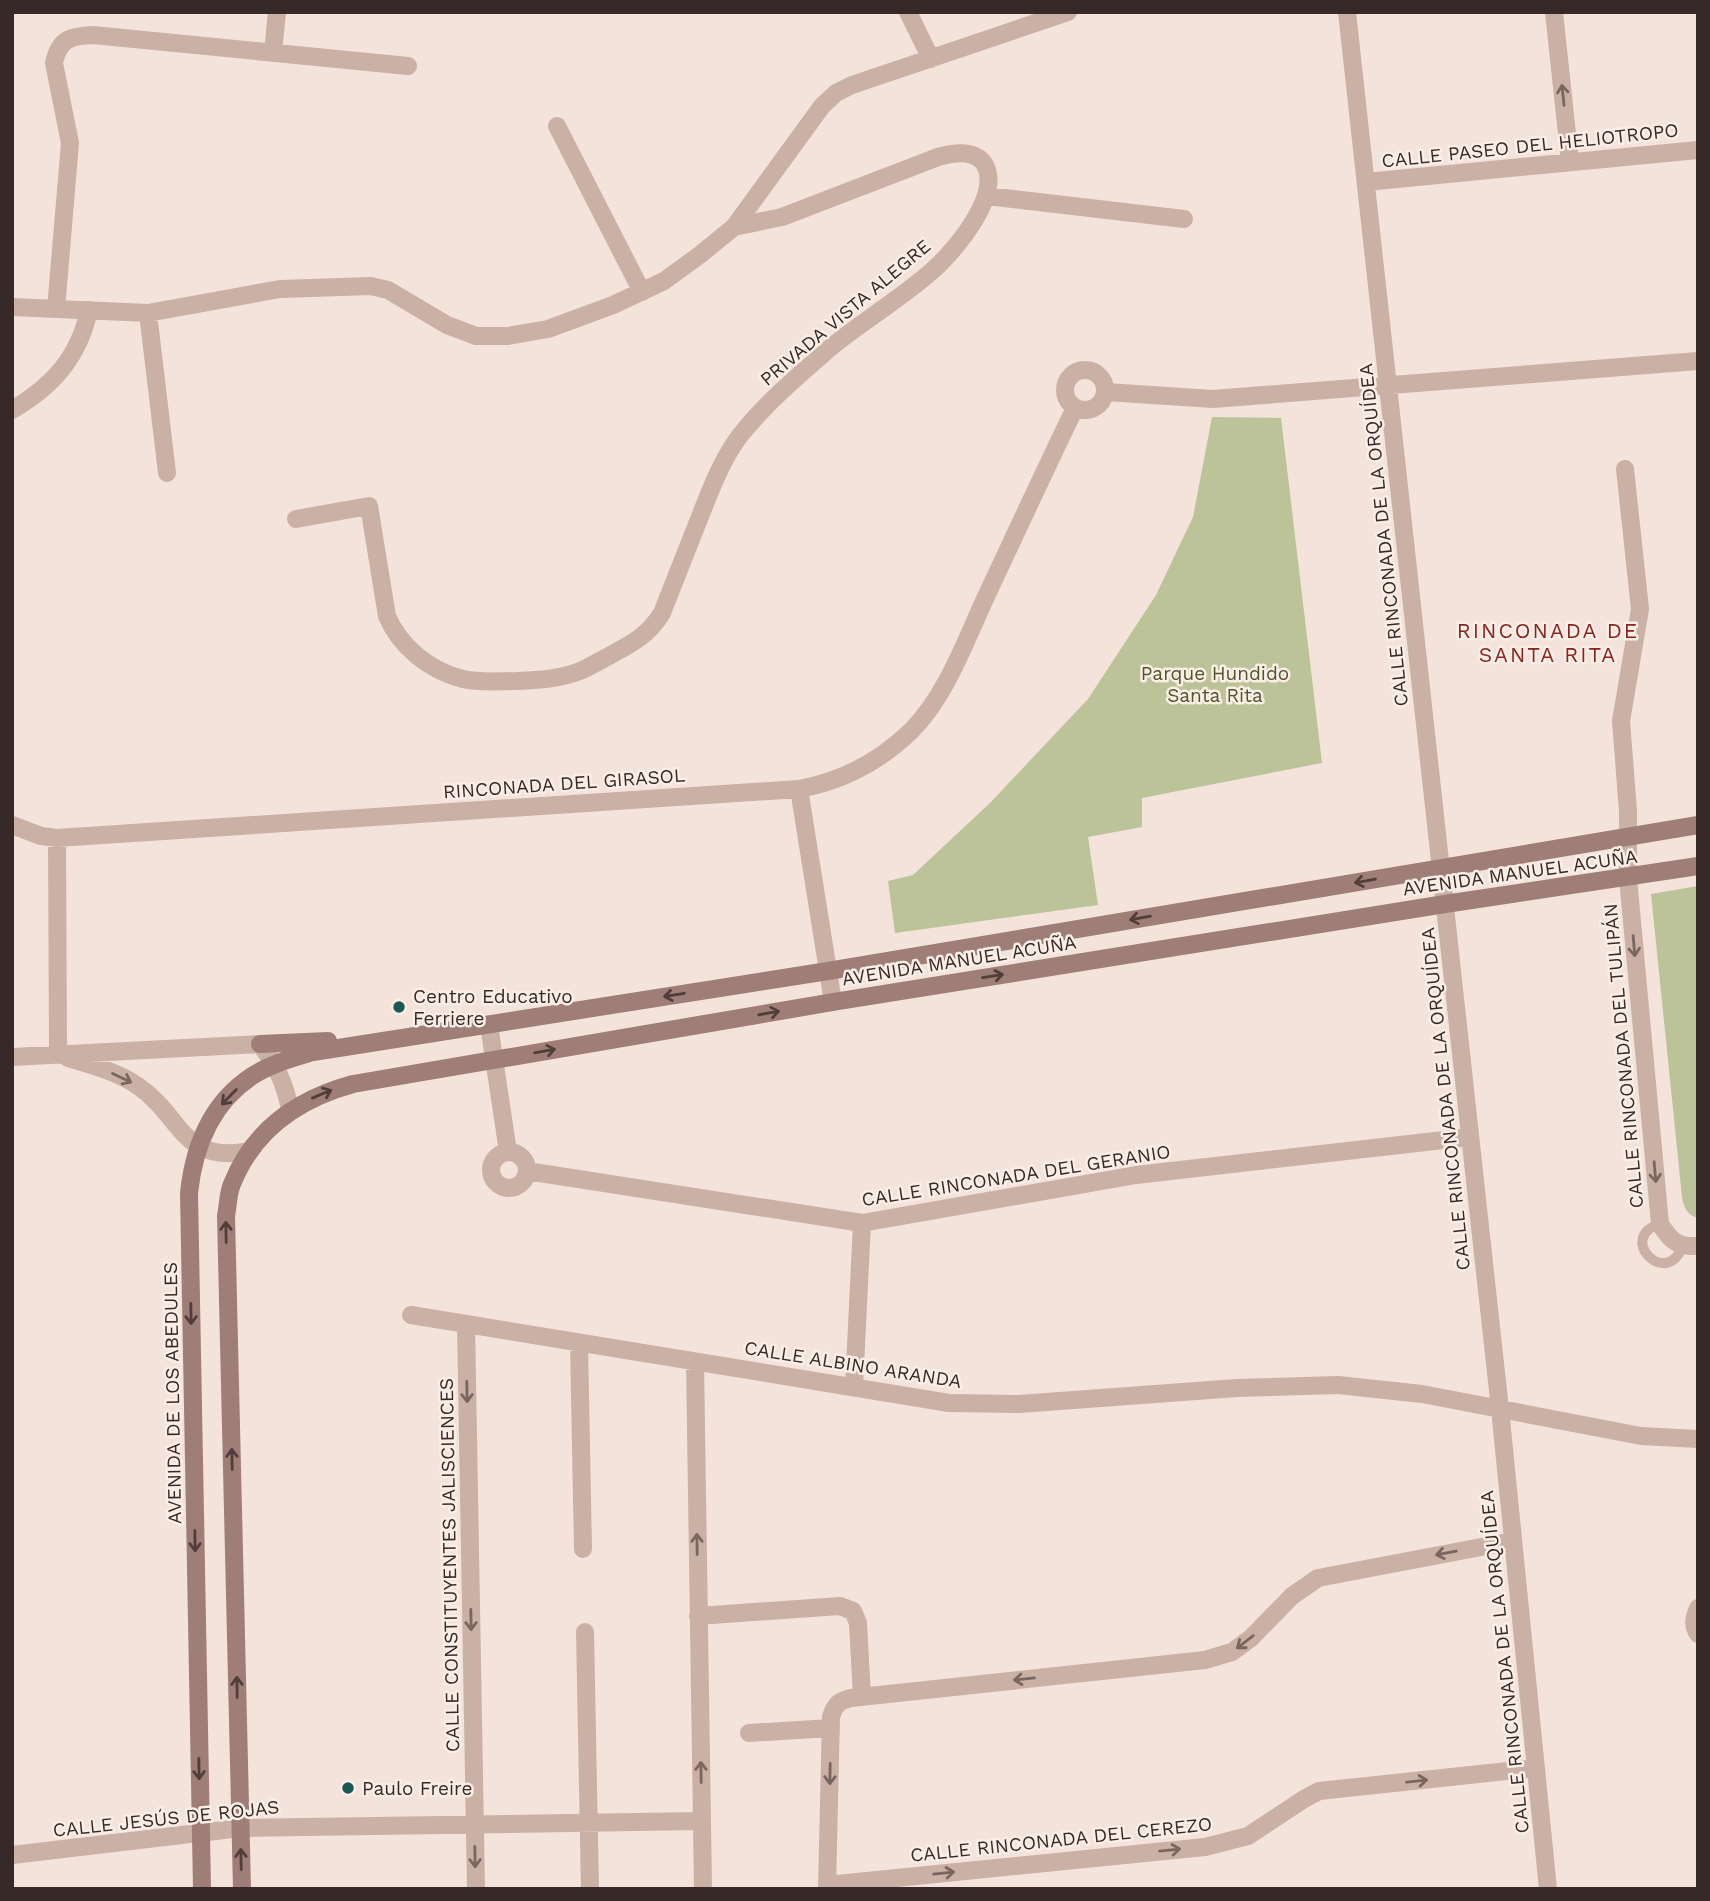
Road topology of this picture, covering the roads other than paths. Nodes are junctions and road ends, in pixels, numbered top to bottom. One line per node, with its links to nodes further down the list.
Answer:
1 (277, 12): 6 (street)
2 (908, 12): 7 (street)
3 (1068, 12): 7 (street)
4 (1347, 12): 12 (street, CALLE RINCONADA DE LA ORQUÍDEA)
5 (1554, 12): 11 (street, one-way to 5)
6 (273, 52): 8 (street); 18 (street)
7 (931, 59): 15 (street)
8 (408, 66)
9 (557, 126): 16 (street)
10 (1698, 150): 11 (street, CALLE PASEO DEL HELIOTROPO)
11 (1570, 162): 12 (street, CALLE PASEO DEL HELIOTROPO)
12 (1366, 182): 22 (street, CALLE RINCONADA DE LA ORQUÍDEA)
13 (986, 196): 14 (street); 15 (street); 28 (street, PRIVADA VISTA ALEGRE)
14 (1184, 219)
15 (734, 227): 16 (street)
16 (642, 292): 20 (street)
17 (12, 307): 18 (street)
18 (56, 309): 19 (street)
19 (89, 310): 20 (street); 25 (street)
20 (148, 313): 27 (street)
21 (1698, 361): 22 (street)
22 (1388, 386): 23 (street); 35 (street, CALLE RINCONADA DE LA ORQUÍDEA)
23 (1106, 392): 24 (street); 24 (street)
24 (1075, 408): 29 (street, RINCONADA DEL GIRASOL)
25 (12, 410)
26 (1625, 468): 32 (street, CALLE RINCONADA DEL TULIPÁN)
27 (167, 473)
28 (296, 519)
29 (799, 789): 33 (street, RINCONADA DEL GIRASOL); 38 (street)
30 (12, 825): 33 (street, RINCONADA DEL GIRASOL)
31 (1698, 825): 32 (street, AVENIDA MANUEL ACUÑA)
32 (1628, 837): 35 (street, AVENIDA MANUEL ACUÑA); 36 (street, CALLE RINCONADA DEL TULIPÁN)
33 (57, 838): 43 (street)
34 (1698, 866): 36 (street, AVENIDA MANUEL ACUÑA)
35 (1441, 868): 37 (street, CALLE RINCONADA DE LA ORQUÍDEA); 38 (street, AVENIDA MANUEL ACUÑA, one-way to 38)
36 (1628, 878): 37 (street, AVENIDA MANUEL ACUÑA); 54 (street, CALLE RINCONADA DEL TULIPÁN, one-way to 54)
37 (1445, 904): 39 (street, AVENIDA MANUEL ACUÑA, one-way to 37); 48 (street, CALLE RINCONADA DE LA ORQUÍDEA)
38 (828, 971): 39 (street); 40 (street, AVENIDA MANUEL ACUÑA, one-way to 40)
39 (833, 1002): 45 (street, AVENIDA MANUEL ACUÑA, one-way to 39)
40 (489, 1025): 41 (street, AVENIDA MANUEL ACUÑA); 45 (street)
41 (405, 1037): 42 (street); 46 (street, AVENIDA DE LOS ABEDULES)
42 (260, 1044): 43 (street); 46 (street)
43 (58, 1054): 44 (street); 49 (street, one-way to 49)
44 (12, 1057)
45 (493, 1060): 47 (street, AVENIDA MANUEL ACUÑA, one-way to 45); 51 (street)
46 (275, 1064): 47 (street); 49 (street, AVENIDA DE LOS ABEDULES, one-way to 49)
47 (290, 1110): 50 (street, AVENIDA MANUEL ACUÑA)
48 (1471, 1137): 53 (street, CALLE RINCONADA DEL GERANIO); 61 (street, CALLE RINCONADA DE LA ORQUÍDEA)
49 (198, 1146): 50 (street); 77 (street, AVENIDA DE LOS ABEDULES, one-way to 77)
50 (250, 1151): 76 (street, one-way to 50)
51 (508, 1152): 52 (street); 52 (street)
52 (527, 1171): 53 (street, CALLE RINCONADA DEL GERANIO)
53 (862, 1223): 60 (street)
54 (1660, 1224): 55 (street, CALLE RINCONADA DEL TULIPÁN); 55 (lane)
55 (1690, 1246)
56 (411, 1315): 57 (street, CALLE ALBINO ARANDA)
57 (466, 1324): 58 (street, CALLE ALBINO ARANDA); 75 (street, CALLE CONSTITUYENTES JALISCIENCES, one-way to 75)
58 (579, 1343): 59 (street, CALLE ALBINO ARANDA); 64 (street)
59 (695, 1362): 60 (street, CALLE ALBINO ARANDA); 66 (street, one-way to 59)
60 (854, 1387): 61 (street, CALLE ALBINO ARANDA)
61 (1500, 1409): 62 (street, CALLE ALBINO ARANDA); 63 (street, CALLE RINCONADA DE LA ORQUÍDEA)
62 (1698, 1439)
63 (1513, 1541): 69 (street, one-way to 69); 72 (street, CALLE RINCONADA DE LA ORQUÍDEA)
64 (583, 1549)
65 (1698, 1608): 68 (street)
66 (698, 1616): 69 (street); 73 (street, one-way to 66)
67 (585, 1632): 74 (street)
68 (1698, 1634)
69 (862, 1697): 70 (street)
70 (831, 1728): 71 (street); 79 (street, one-way to 79)
71 (749, 1733)
72 (1536, 1768): 79 (street, CALLE RINCONADA DEL CEREZO, one-way to 72); 85 (street, CALLE RINCONADA DE LA ORQUÍDEA)
73 (701, 1821): 74 (street, CALLE JESÚS DE ROJAS); 84 (street)
74 (589, 1822): 75 (street, CALLE JESÚS DE ROJAS); 83 (street)
75 (474, 1825): 76 (street, CALLE JESÚS DE ROJAS); 82 (street, CALLE CONSTITUYENTES JALISCIENCES, one-way to 82)
76 (241, 1828): 77 (street, CALLE JESÚS DE ROJAS); 81 (street, one-way to 76)
77 (201, 1832): 78 (street, CALLE JESÚS DE ROJAS); 80 (street, AVENIDA DE LOS ABEDULES)
78 (12, 1855)
79 (827, 1887)
80 (202, 1889)
81 (242, 1889)
82 (476, 1889)
83 (590, 1889)
84 (703, 1889)
85 (1548, 1889)

